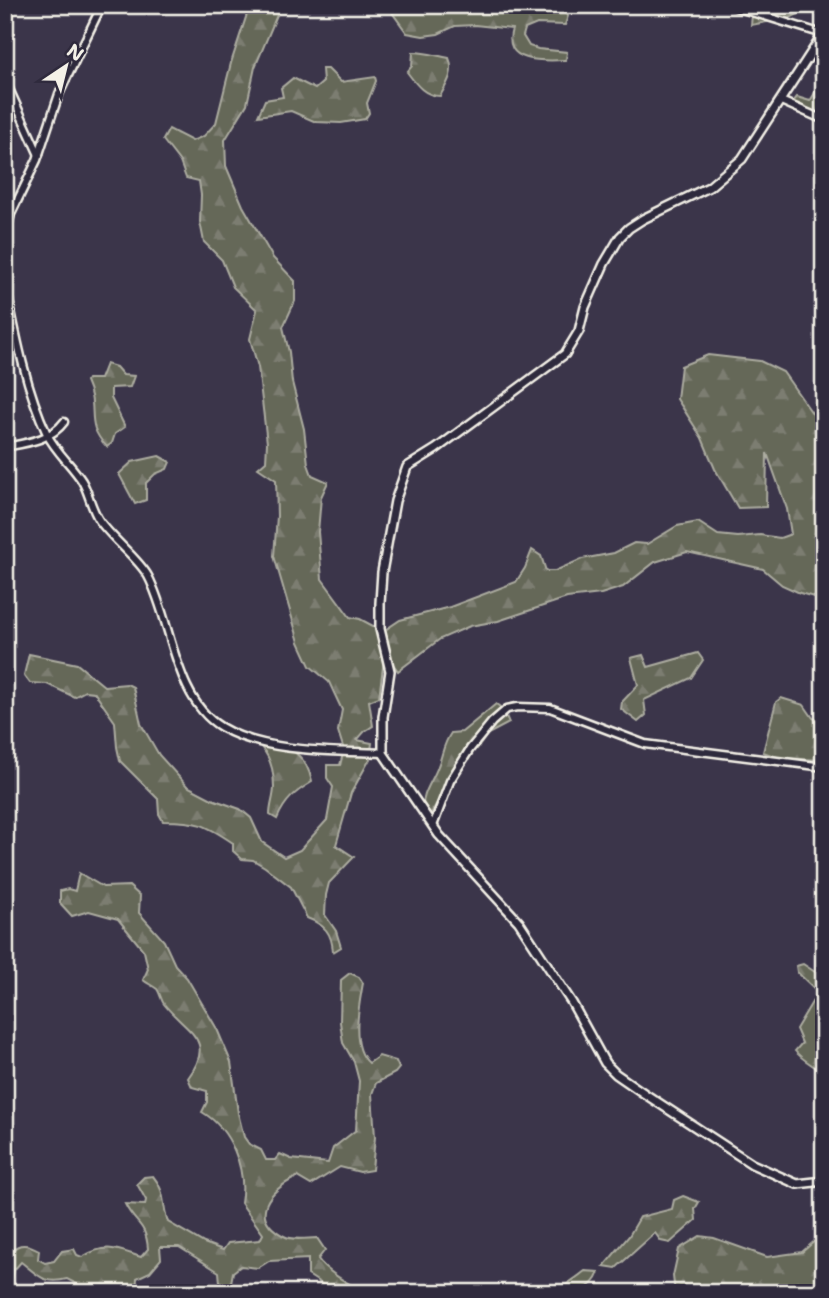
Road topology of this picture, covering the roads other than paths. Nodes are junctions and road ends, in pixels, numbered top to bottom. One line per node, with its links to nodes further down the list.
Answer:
1 (102, 5): 7 (street)
2 (729, 5): 3 (street)
3 (823, 33): 5 (street)
4 (5, 80): 7 (street)
5 (781, 101): 6 (street); 13 (street)
6 (824, 120)
7 (39, 155): 8 (street)
8 (5, 237)
9 (5, 280): 11 (street)
10 (64, 422): 11 (street)
11 (48, 436): 12 (street); 13 (street)
12 (5, 447)
13 (383, 753): 15 (street)
14 (824, 767): 15 (street)
15 (433, 826): 16 (street)
16 (824, 1181)

